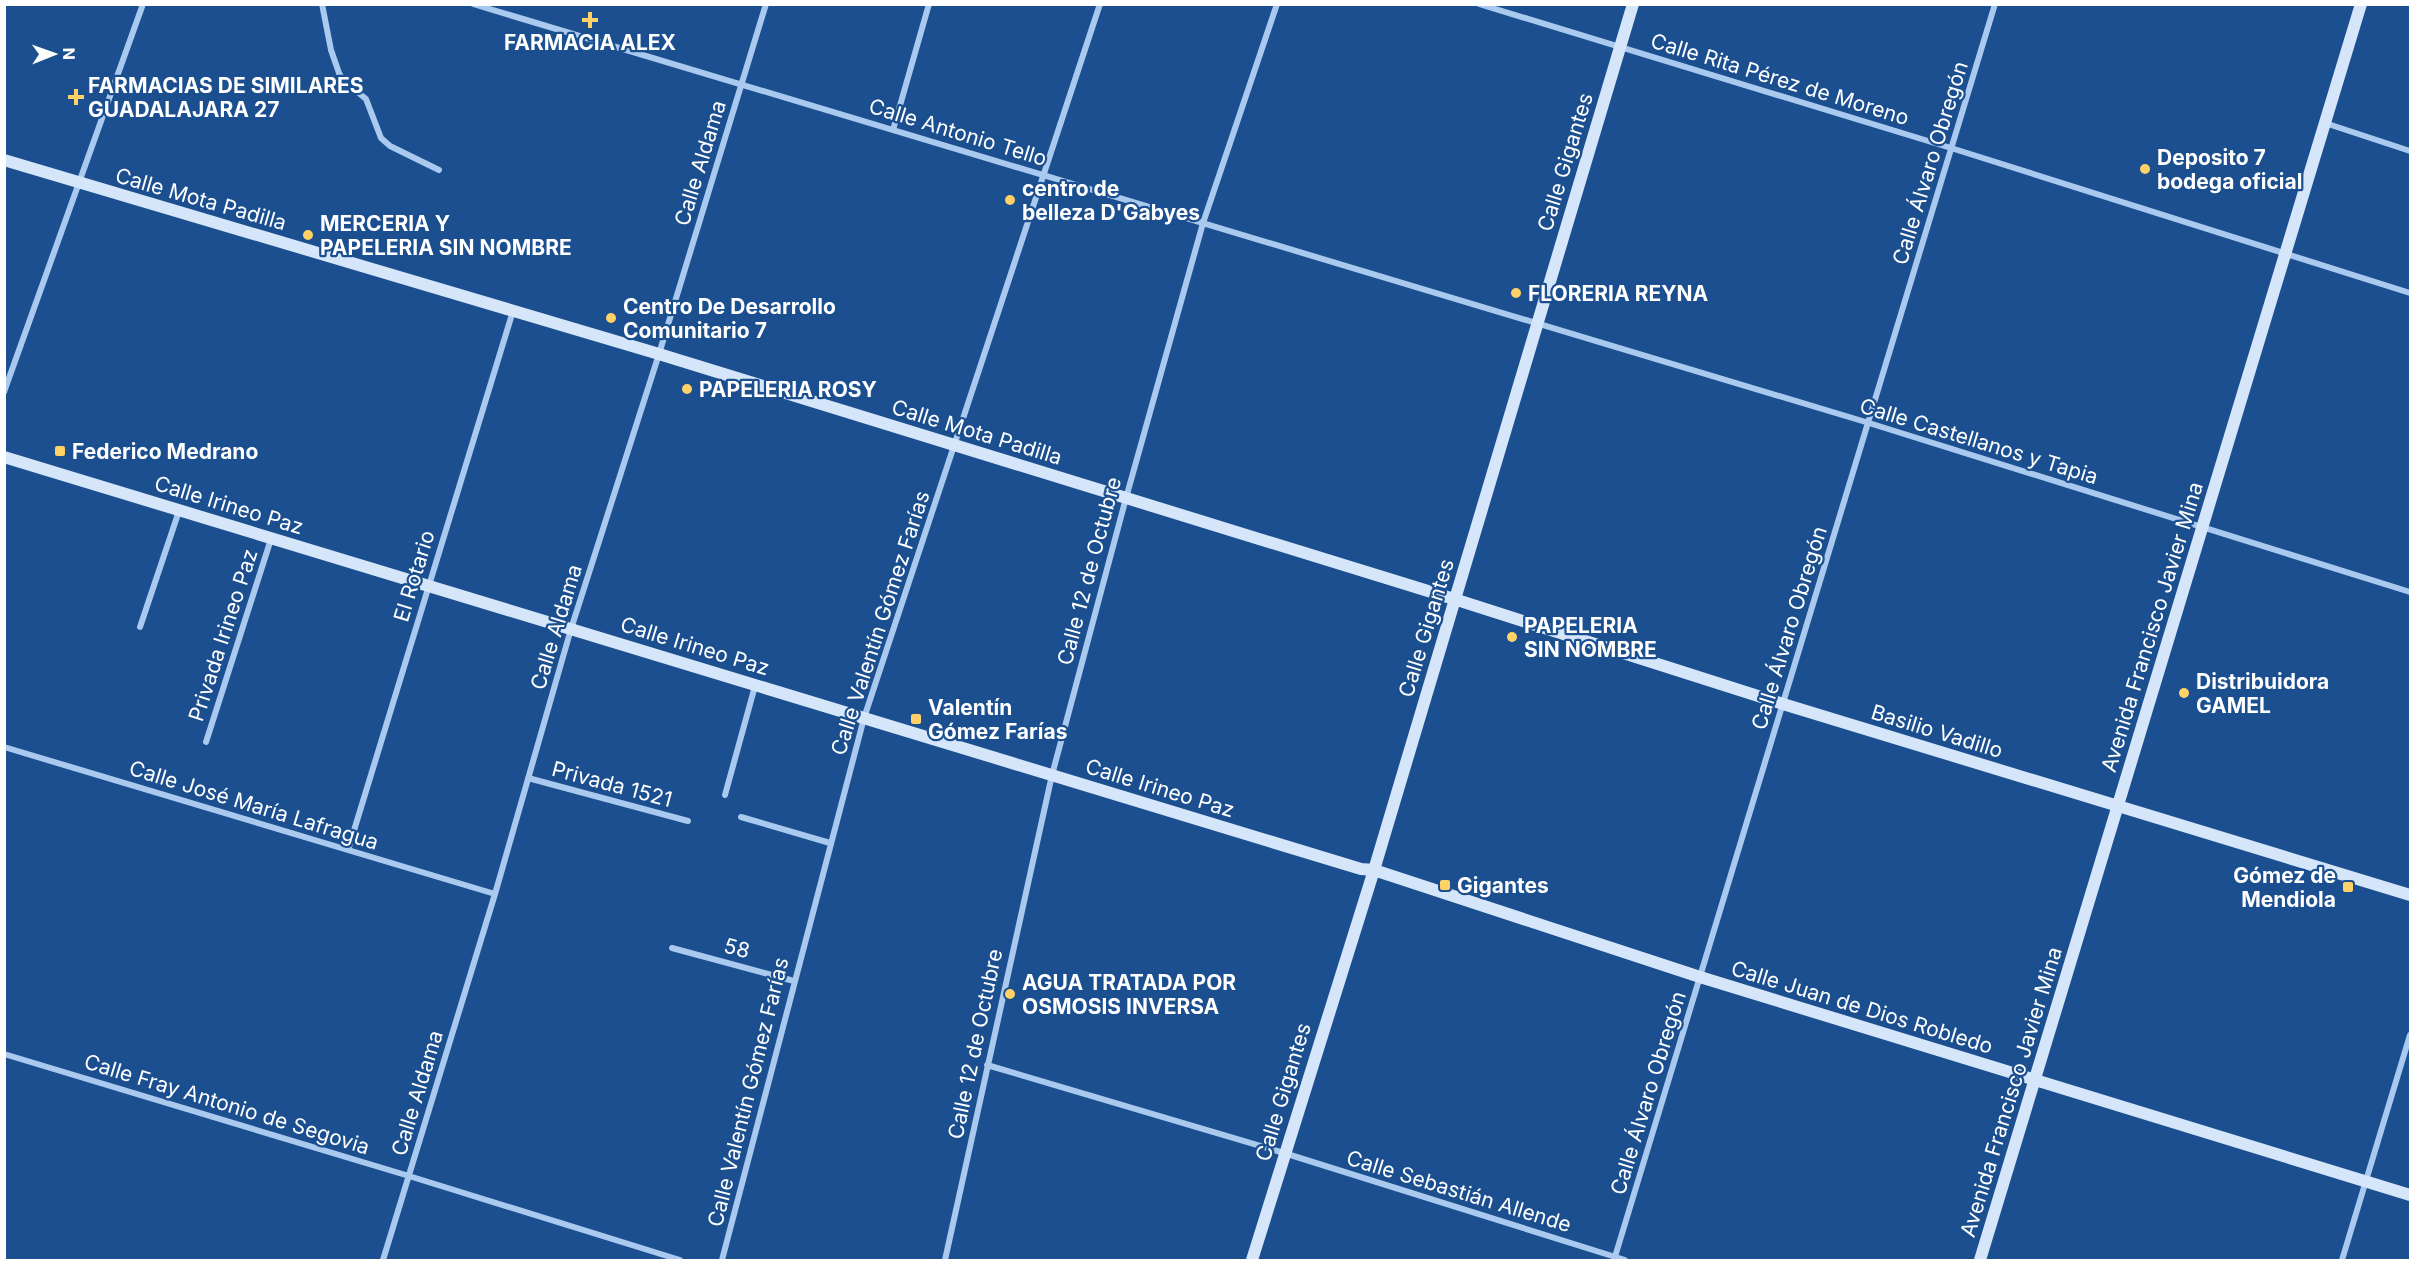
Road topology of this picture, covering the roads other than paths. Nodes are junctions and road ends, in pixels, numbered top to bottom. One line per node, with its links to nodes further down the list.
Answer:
1 (143, 4): 21 (street)
2 (322, 4): 19 (street)
3 (473, 4): 13 (street, Calle Antonio Tello)
4 (766, 4): 13 (street, Calle Aldama)
5 (929, 4): 15 (street)
6 (1100, 4): 20 (street, Calle Valentín Gómez Farías)
7 (1277, 4): 22 (street, Calle 12 de Octubre)
8 (1479, 4): 12 (street, Calle Rita Pérez de Moreno)
9 (1633, 4): 12 (street, Calle Gigantes)
10 (1995, 4): 16 (street, Calle Álvaro Obregón)
11 (2361, 4): 14 (street, Avenida Francisco Javier Mina)
12 (1620, 48): 16 (street, Calle Rita Pérez de Moreno); 26 (street, Calle Gigantes)
13 (741, 85): 15 (street, Calle Antonio Tello); 27 (street, Calle Aldama)
14 (2325, 123): 17 (street); 23 (street, Avenida Francisco Javier Mina)
15 (893, 130): 20 (street, Calle Antonio Tello)
16 (1951, 148): 23 (street, Calle Rita Pérez de Moreno); 29 (street, Calle Álvaro Obregón)
17 (2410, 151)
18 (4, 160): 21 (street, Calle Mota Padilla)
19 (439, 170)
20 (1044, 175): 22 (street, Calle Antonio Tello); 30 (street, Calle Valentín Gómez Farías)
21 (79, 183): 25 (street, Calle Mota Padilla); 28 (street)
22 (1203, 223): 26 (street, Calle Antonio Tello); 32 (street, Calle 12 de Octubre)
23 (2285, 254): 24 (street, Calle Rita Pérez de Moreno); 34 (street, Avenida Francisco Javier Mina)
24 (2410, 293)
25 (513, 311): 27 (street, Calle Mota Padilla); 36 (street, El Rotario)
26 (1537, 323): 29 (street, Calle Castellanos y Tapia); 38 (street, Calle Gigantes)
27 (659, 354): 30 (street, Calle Mota Padilla); 40 (street, Calle Aldama)
28 (4, 392)
29 (1869, 423): 34 (street, Calle Castellanos y Tapia); 42 (street, Calle Álvaro Obregón)
30 (955, 445): 32 (street, Calle Mota Padilla); 43 (street, Calle Valentín Gómez Farías)
31 (4, 457): 33 (street, Calle Irineo Paz)
32 (1126, 498): 38 (street, Calle Mota Padilla); 46 (street, Calle 12 de Octubre)
33 (179, 510): 35 (street, Calle Irineo Paz); 39 (street)
34 (2202, 528): 37 (street, Calle Castellanos y Tapia); 49 (street, Avenida Francisco Javier Mina)
35 (272, 538): 36 (street, Calle Irineo Paz); 44 (street, Privada Irineo Paz)
36 (429, 586): 40 (street, Calle Irineo Paz); 53 (street, El Rotario)
37 (2410, 592)
38 (1454, 599): 42 (street, Basilio Vadillo); 54 (street, Calle Gigantes)
39 (140, 627)
40 (572, 629): 41 (street, Calle Irineo Paz); 47 (street, Calle Aldama)
41 (755, 685): 43 (street, Calle Irineo Paz); 48 (street)
42 (1783, 704): 49 (street, Basilio Vadillo); 58 (street, Calle Álvaro Obregón)
43 (864, 718): 46 (street, Calle Irineo Paz); 52 (street, Calle Valentín Gómez Farías)
44 (206, 742)
45 (4, 747): 53 (street, Calle José María Lafragua)
46 (1052, 775): 54 (street, Calle Irineo Paz); 62 (street, Calle 12 de Octubre)
47 (528, 778): 51 (street, Privada 1521); 55 (street, Calle Aldama)
48 (725, 795)
49 (2118, 806): 56 (street, Basilio Vadillo); 63 (street, Avenida Francisco Javier Mina)
50 (741, 817): 52 (street)
51 (688, 821)
52 (830, 843): 59 (street, Calle Valentín Gómez Farías)
53 (348, 850): 55 (street, Calle José María Lafragua)
54 (1374, 870): 58 (street, Calle Juan de Dios Robledo); 64 (street, Calle Gigantes)
55 (495, 894): 65 (street, Calle Aldama)
56 (2410, 895)
57 (672, 948): 59 (street, 58)
58 (1700, 977): 63 (street, Calle Juan de Dios Robledo); 68 (street, Calle Álvaro Obregón)
59 (794, 981): 71 (street, Calle Valentín Gómez Farías)
60 (2410, 1035): 66 (street)
61 (4, 1054): 65 (street, Calle Fray Antonio de Segovia)
62 (987, 1065): 64 (street, Calle Sebastián Allende); 72 (street, Calle 12 de Octubre)
63 (2034, 1081): 66 (street, Calle Juan de Dios Robledo); 75 (street, Avenida Francisco Javier Mina)
64 (1284, 1153): 68 (street, Calle Sebastián Allende); 73 (street, Calle Gigantes)
65 (409, 1176): 69 (street, Calle Aldama); 70 (street, Calle Fray Antonio de Segovia)
66 (2366, 1183): 67 (street, Calle Juan de Dios Robledo); 76 (street)
67 (2410, 1195)
68 (1615, 1259): 74 (street, Calle Sebastián Allende)
69 (383, 1260)
70 (680, 1260)
71 (722, 1260)
72 (945, 1260)
73 (1252, 1260)
74 (1625, 1260)
75 (1980, 1260)
76 (2342, 1260)

